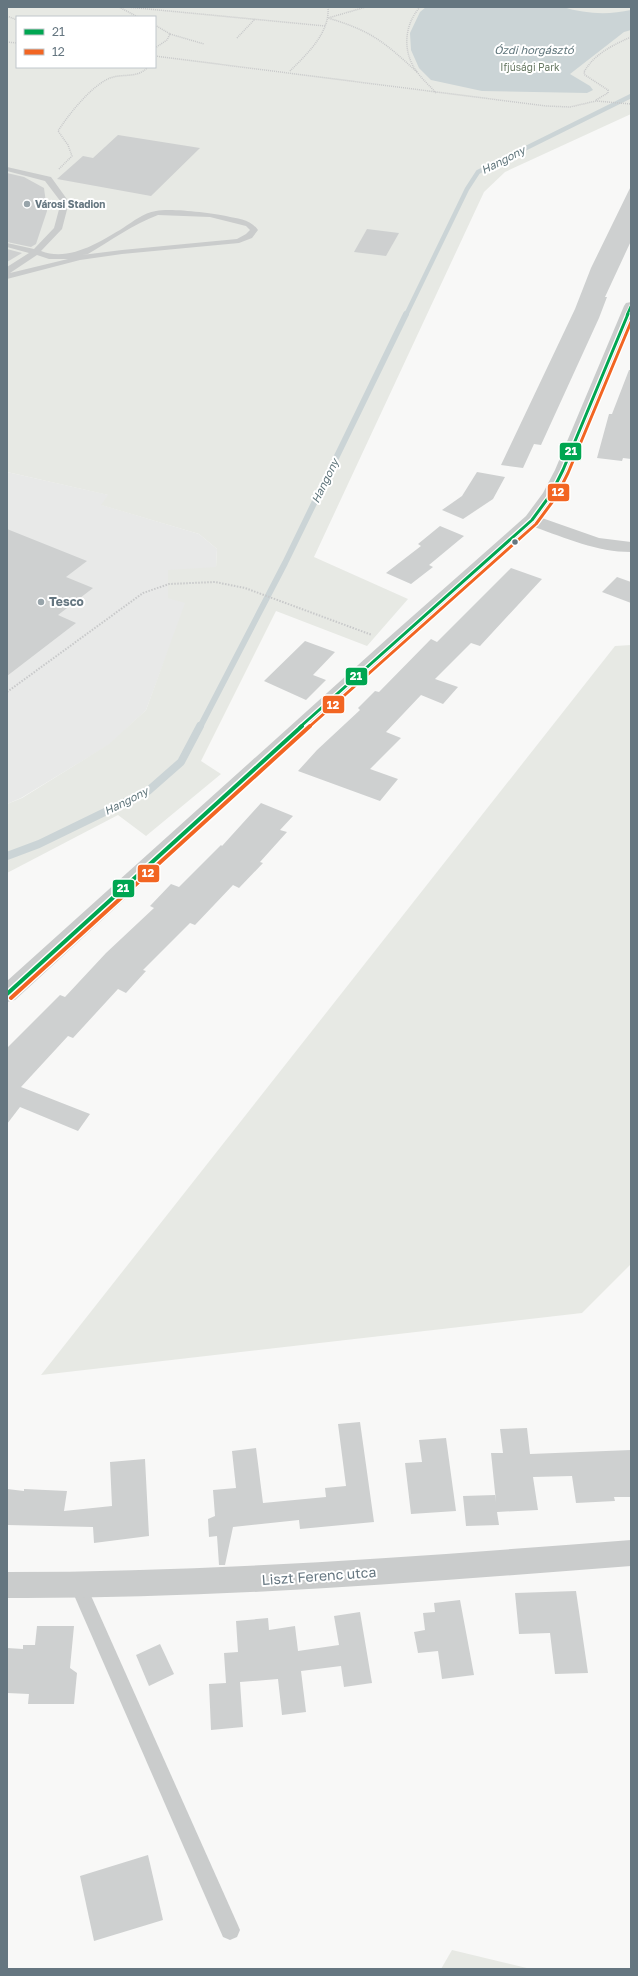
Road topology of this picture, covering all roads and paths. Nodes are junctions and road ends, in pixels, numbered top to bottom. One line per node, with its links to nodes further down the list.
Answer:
1 (119, 7): 6 (path)
2 (127, 7): 8 (path)
3 (328, 7): 7 (path)
4 (366, 7): 7 (path)
5 (420, 7): 19 (path)
6 (136, 16)
7 (328, 18): 10 (path); 19 (path)
8 (255, 19): 10 (path); 13 (path)
9 (156, 26): 11 (path)
10 (325, 26): 18 (path)
11 (170, 34): 14 (path); 15 (path)
12 (631, 37): 21 (path)
13 (237, 38)
14 (204, 44)
15 (156, 47)
16 (156, 56): 18 (path)
17 (147, 68): 24 (path)
18 (290, 72): 20 (path)
19 (417, 72): 20 (path)
20 (436, 93): 21 (path)
21 (596, 101): 22 (path)
22 (631, 104)
23 (7, 169): 24 (lane)
24 (48, 179): 26 (lane)
25 (7, 245): 26 (lane)
26 (36, 252): 27 (lane); 28 (lane)
27 (7, 272)
28 (7, 276)
29 (631, 306): 30 (street)
30 (532, 520): 31 (street); 32 (street)
31 (631, 546)
32 (394, 642): 33 (path); 34 (street)
33 (7, 692)
34 (7, 994)
35 (631, 1553): 37 (street, Liszt Ferenc utca)
36 (7, 1585): 37 (street, Liszt Ferenc utca)
37 (78, 1586): 38 (lane)
38 (230, 1930)

